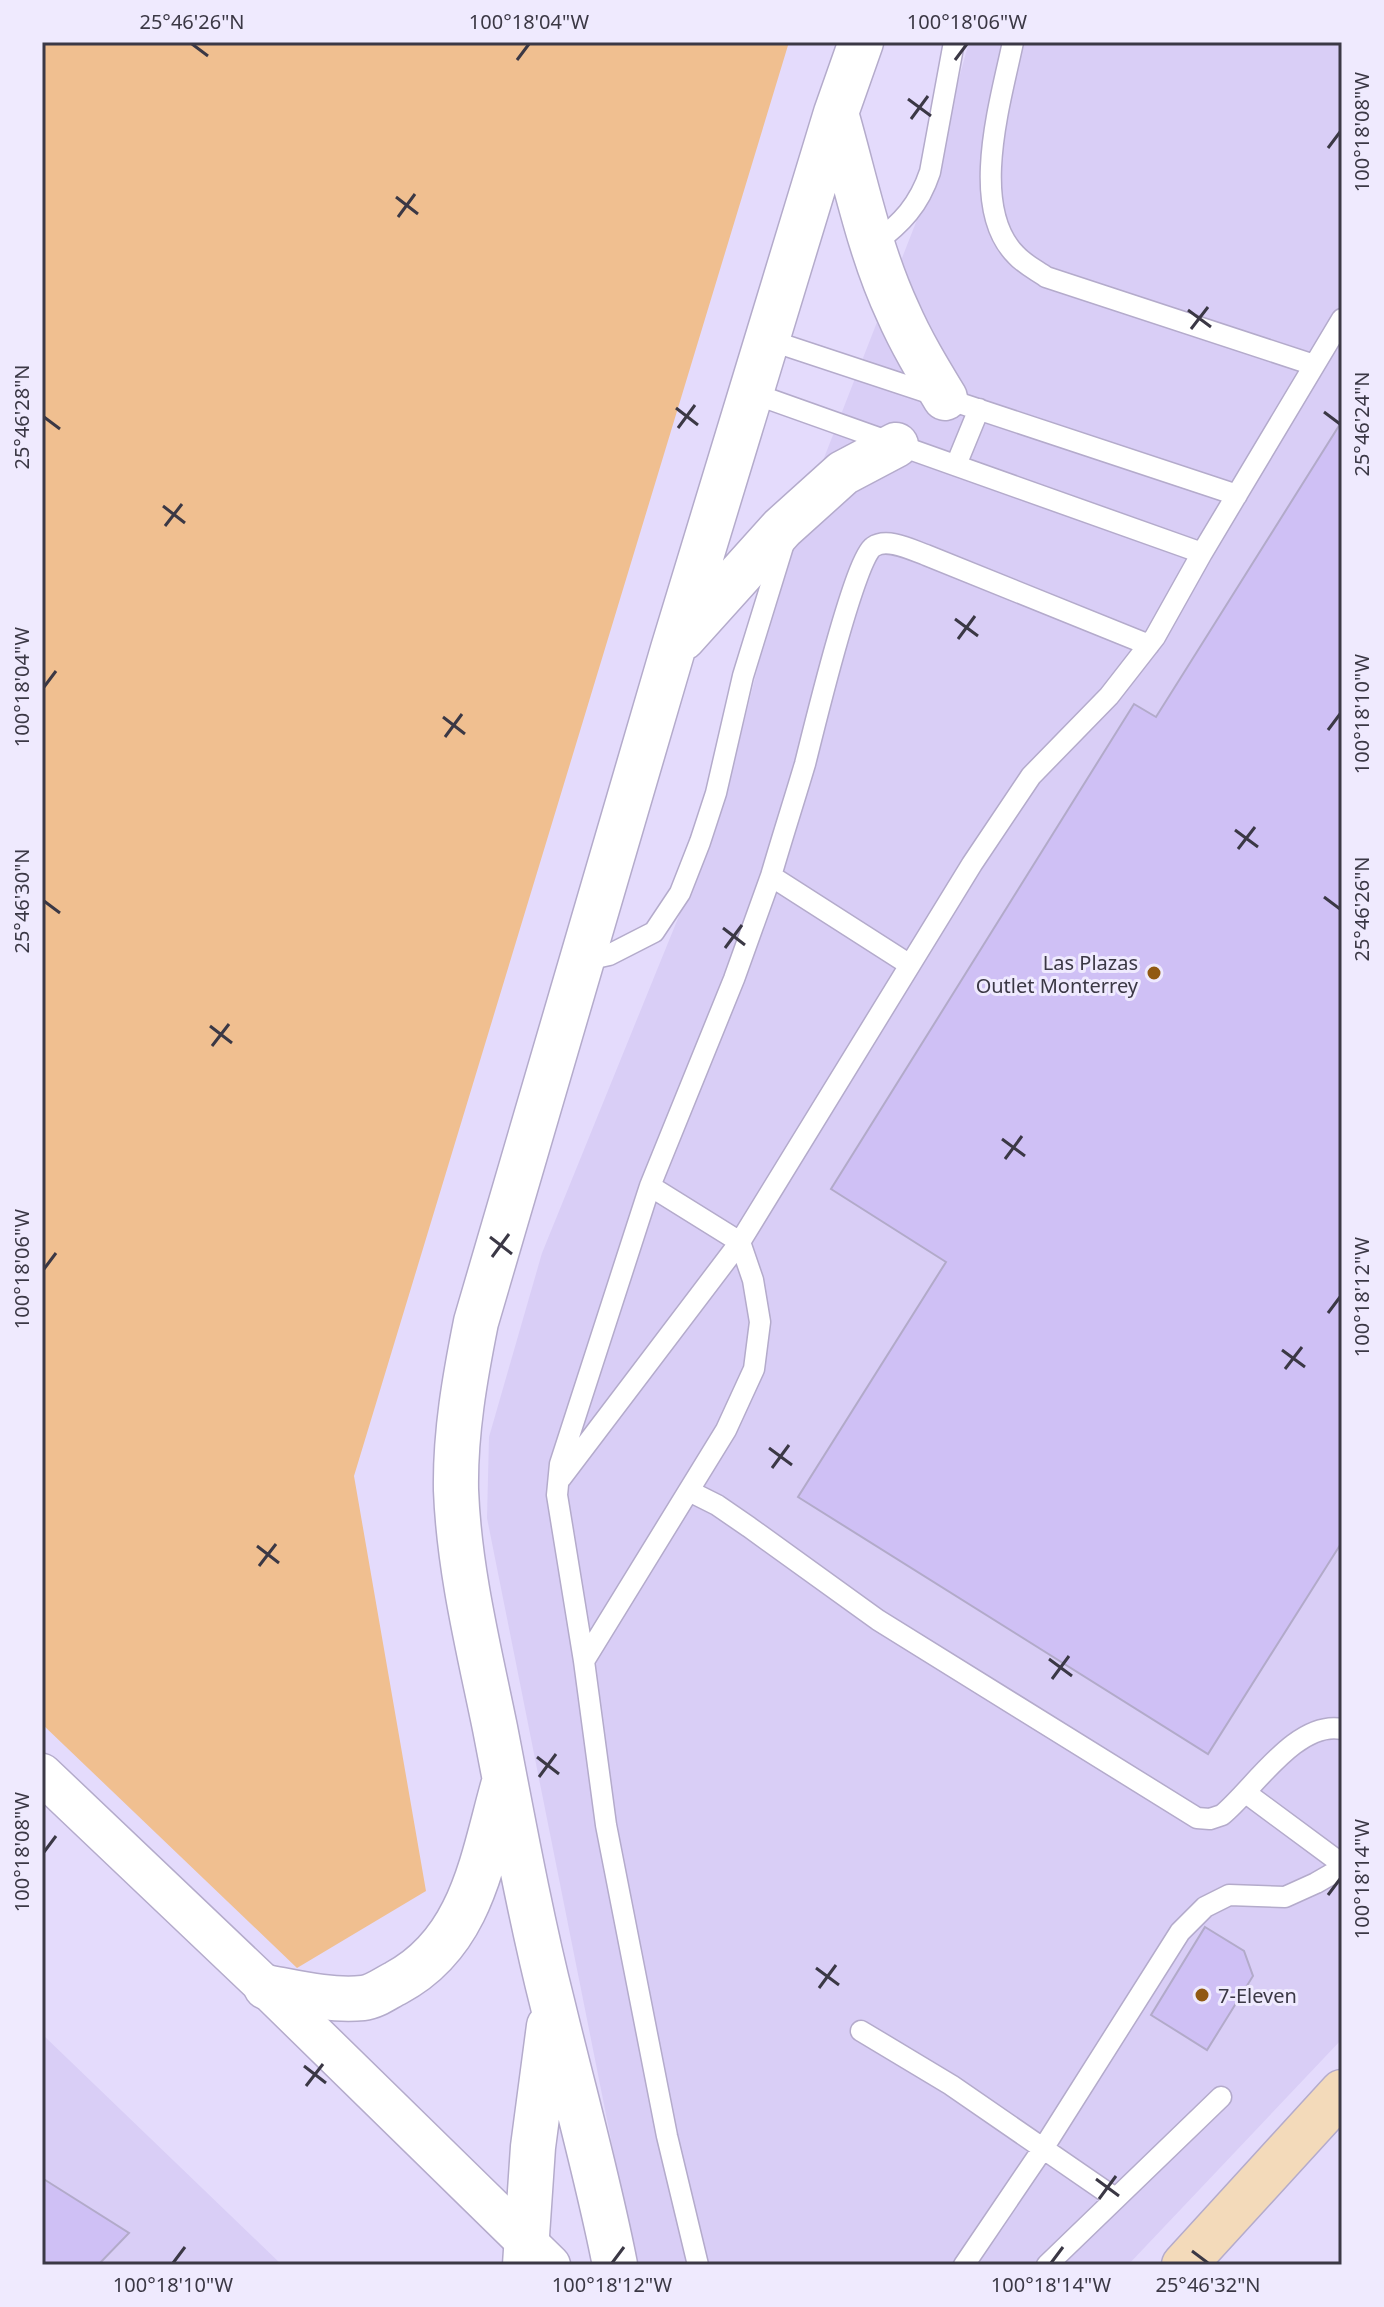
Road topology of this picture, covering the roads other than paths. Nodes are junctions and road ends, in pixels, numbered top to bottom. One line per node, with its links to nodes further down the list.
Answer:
1 (861, 42): 4 (street)
2 (954, 42): 5 (lane)
3 (1013, 42): 8 (lane)
4 (836, 113): 5 (street); 7 (street)
5 (874, 244): 10 (street)
6 (1342, 319): 8 (lane)
7 (769, 340): 9 (street); 10 (lane)
8 (1314, 365): 13 (lane)
9 (752, 393): 11 (lane); 17 (street)
10 (962, 403): 12 (lane); 13 (lane)
11 (896, 445): 12 (lane); 14 (street)
12 (956, 465): 15 (lane)
13 (1237, 495): 15 (lane)
14 (796, 516): 17 (street); 19 (lane)
15 (1202, 553): 16 (lane)
16 (1149, 645): 18 (lane); 20 (lane)
17 (673, 649): 19 (street)
18 (771, 876): 20 (lane); 21 (lane)
19 (582, 961): 28 (street)
20 (910, 965): 22 (lane)
21 (650, 1186): 22 (lane); 23 (lane)
22 (740, 1242): 23 (lane); 24 (lane)
23 (556, 1485): 25 (lane)
24 (689, 1491): 25 (lane); 29 (lane)
25 (584, 1661): 40 (lane)
26 (1342, 1729): 29 (lane)
27 (42, 1774): 31 (street)
28 (505, 1780): 31 (street); 32 (street)
29 (1246, 1793): 30 (lane)
30 (1342, 1866): 36 (lane)
31 (266, 1987): 38 (street)
32 (552, 2004): 38 (street); 39 (street)
33 (861, 2031): 36 (lane)
34 (1342, 2092): 43 (main road)
35 (1221, 2097): 37 (lane)
36 (1044, 2147): 37 (lane); 41 (lane)
37 (1115, 2198): 42 (lane)
38 (534, 2257)
39 (615, 2265)
40 (698, 2265)
41 (964, 2265)
42 (1047, 2265)
43 (1184, 2265)

